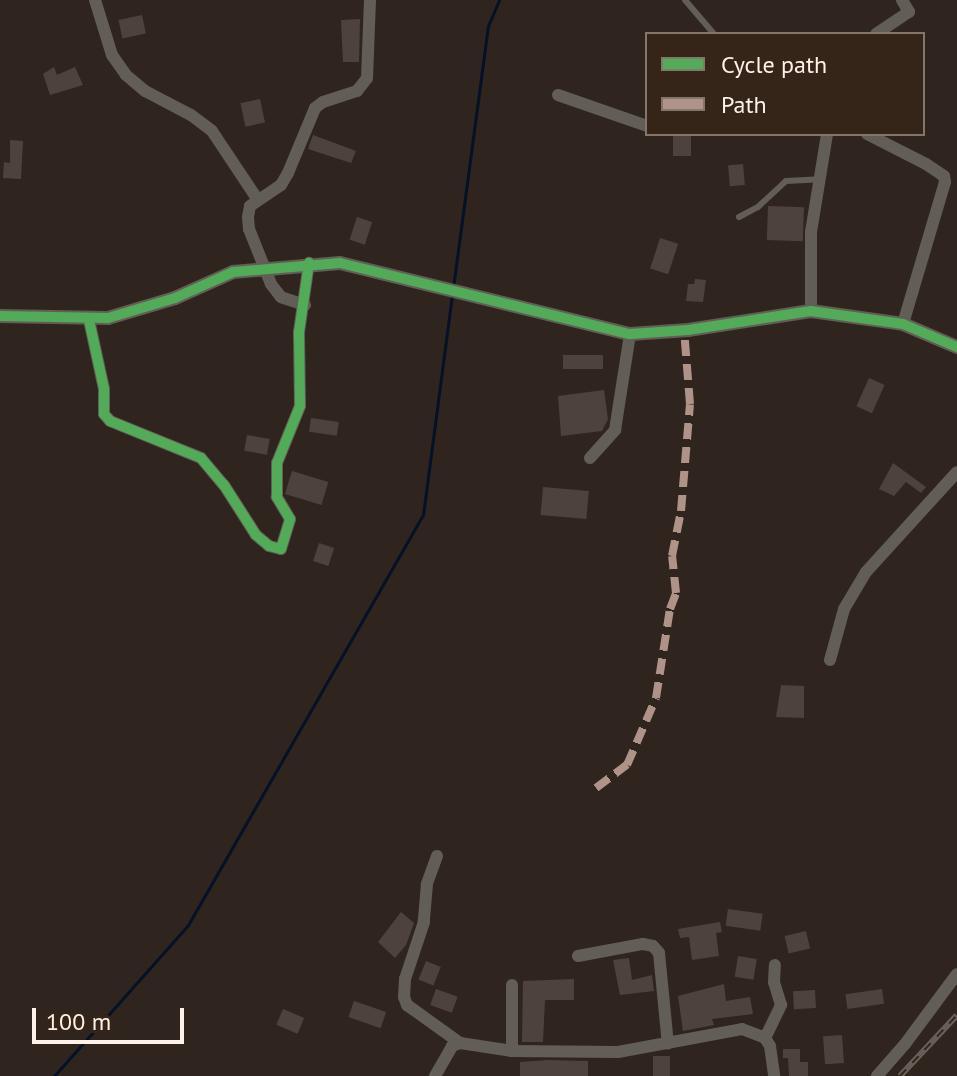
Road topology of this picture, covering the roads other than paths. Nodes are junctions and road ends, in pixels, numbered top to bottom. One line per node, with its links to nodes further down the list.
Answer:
1 (95, 0): 12 (street)
2 (370, 0): 12 (street)
3 (685, 0): 5 (lane)
4 (902, 0): 6 (street)
5 (712, 32)
6 (879, 32)
7 (558, 95): 8 (street)
8 (645, 125)
9 (827, 136): 11 (street)
10 (871, 136): 20 (street)
11 (820, 179): 13 (lane); 17 (street)
12 (258, 200): 15 (street)
13 (739, 217)
14 (309, 263): 15 (street); 16 (street); 21 (street)
15 (264, 267): 16 (street); 19 (street)
16 (305, 305): 19 (street)
17 (811, 311): 20 (street); 21 (street)
18 (0, 316): 19 (street)
19 (89, 320)
20 (903, 324): 22 (street)
21 (630, 334): 23 (street)
22 (957, 347)
23 (590, 458)
24 (957, 472): 25 (street)
25 (830, 660)
26 (437, 856): 32 (street)
27 (578, 956): 33 (street)
28 (775, 965): 31 (street)
29 (957, 974): 37 (street)
30 (512, 985): 34 (street)
31 (765, 1038): 33 (street); 36 (street)
32 (460, 1043): 34 (street); 35 (street)
33 (668, 1044): 34 (street)
34 (512, 1051)
35 (435, 1076)
36 (774, 1076)
37 (877, 1076)

